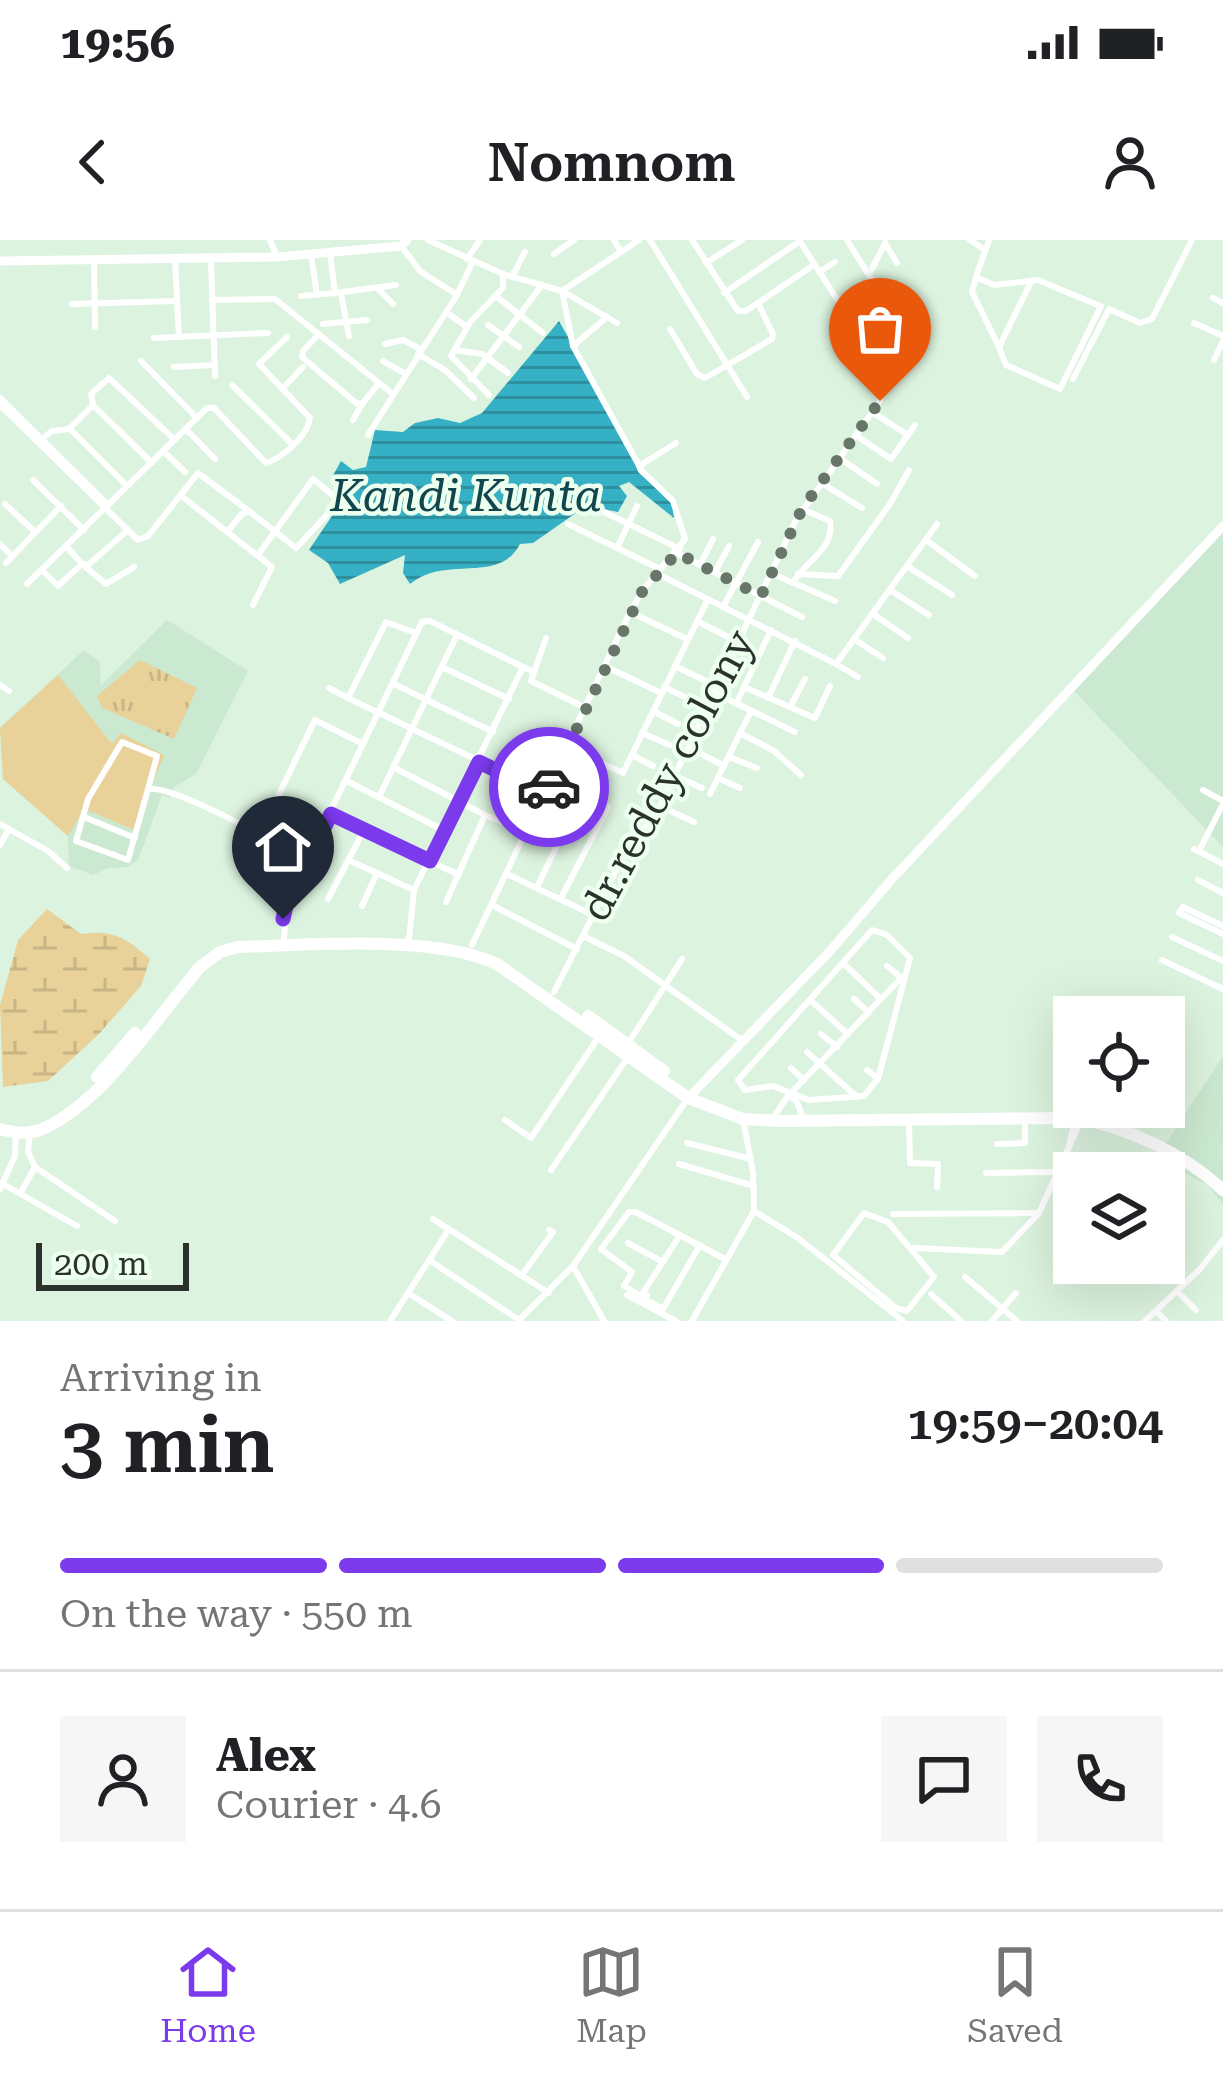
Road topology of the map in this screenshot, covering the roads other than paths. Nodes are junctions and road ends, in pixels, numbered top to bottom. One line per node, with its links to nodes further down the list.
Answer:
1 (270, 240): 23 (street)
2 (428, 240): 27 (street)
3 (480, 240): 27 (street)
4 (574, 240): 21 (street)
5 (614, 240): 19 (street)
6 (639, 240): 19 (street)
7 (650, 240): 90 (street)
8 (692, 240): 30 (street)
9 (847, 240): 34 (street)
10 (970, 240): 17 (street)
11 (988, 240): 35 (street)
12 (1192, 240): 56 (street)
13 (799, 241): 32 (street); 43 (street)
14 (737, 242): 30 (street)
15 (884, 242): 31 (street); 34 (street)
16 (404, 243): 20 (street); 45 (street)
17 (982, 248)
18 (525, 252): 33 (street)
19 (621, 252): 41 (street)
20 (330, 253): 22 (street); 42 (street)
21 (554, 254)
22 (311, 255): 23 (street); 44 (street)
23 (277, 257): 26 (street)
24 (94, 258): 25 (street); 28 (street); 54 (street)
25 (175, 259): 26 (street); 50 (street)
26 (211, 259): 49 (street)
27 (470, 260): 33 (street); 45 (street)
28 (0, 261)
29 (835, 262): 32 (street)
30 (706, 263): 43 (street)
31 (897, 263)
32 (817, 268): 51 (street); 91 (street)
33 (507, 275): 38 (street); 47 (street)
34 (868, 275): 39 (street)
35 (976, 277): 36 (street); 82 (street)
36 (1031, 282): 56 (street); 82 (street)
37 (396, 285): 40 (street)
38 (542, 285): 41 (street); 58 (street)
39 (874, 285)
40 (376, 288): 42 (street); 55 (street)
41 (562, 291): 59 (street); 80 (street)
42 (338, 293): 44 (street); 61 (street)
43 (724, 293): 51 (street)
44 (316, 295): 46 (street)
45 (458, 295): 57 (street)
46 (302, 296)
47 (497, 297): 58 (street); 67 (street)
48 (1214, 298): 52 (street)
49 (212, 300): 71 (street); 72 (street)
50 (177, 301): 54 (street); 75 (street)
51 (758, 303): 90 (street)
52 (1223, 303)
53 (72, 304): 54 (street)
54 (94, 304): 66 (street)
55 (393, 304)
56 (1104, 309): 82 (street); 98 (street)
57 (446, 312): 67 (street); 84 (street)
58 (520, 315): 70 (street); 73 (street)
59 (607, 317): 62 (street); 80 (street)
60 (367, 320): 61 (street)
61 (346, 322): 64 (street); 74 (street)
62 (617, 323)
63 (1194, 323): 78 (street)
64 (323, 324)
65 (488, 325): 73 (street)
66 (95, 327)
67 (466, 327): 83 (street)
68 (670, 329): 90 (street)
69 (268, 333): 72 (street)
70 (543, 333)
71 (318, 334): 99 (street); 108 (street)
72 (214, 335): 75 (street); 89 (street)
73 (503, 335): 81 (street); 85 (street)
74 (349, 336)
75 (179, 337): 77 (street)
76 (287, 337): 101 (street)
77 (154, 338)
78 (1223, 338): 86 (street)
79 (386, 344): 84 (street)
80 (573, 346): 127 (street)
81 (519, 347)
82 (999, 347)
83 (454, 350): 85 (street); 97 (street)
84 (419, 351): 95 (street); 105 (street)
85 (488, 357): 94 (street); 97 (street)
86 (1214, 360)
87 (141, 361): 111 (street)
88 (383, 362): 95 (street)
89 (215, 365): 92 (street); 96 (street)
90 (728, 365): 104 (street)
91 (879, 365)
92 (174, 367)
93 (303, 368): 101 (street)
94 (508, 373)
95 (406, 374): 102 (street)
96 (215, 376)
97 (471, 379): 103 (street)
98 (1073, 379)
99 (379, 383): 102 (street); 108 (street)
100 (232, 385): 122 (street)
101 (282, 389): 122 (street)
102 (393, 394): 116 (street)
103 (489, 395)
104 (747, 397)
105 (474, 398)
106 (880, 401): 110 (street, dr.reddy colony)
107 (0, 402): 119 (street); 138 (street)
108 (362, 404): 112 (street)
109 (93, 405): 114 (street); 120 (street); 126 (street)
110 (872, 412): 117 (street); 118 (street, dr.reddy colony)
111 (197, 418): 115 (street); 122 (street)
112 (353, 420)
113 (915, 425): 117 (street)
114 (70, 429): 119 (street); 133 (street)
115 (186, 429): 120 (street); 124 (street)
116 (368, 435)
117 (908, 435): 118 (street)
118 (857, 436): 125 (street, dr.reddy colony)
119 (41, 440): 138 (street)
120 (175, 440): 123 (street)
121 (676, 443): 127 (street)
122 (293, 445)
123 (163, 451): 126 (street); 129 (street)
124 (215, 459)
125 (841, 459): 131 (street, dr.reddy colony); 132 (street)
126 (152, 463): 133 (street)
127 (639, 466): 159 (street)
128 (909, 470): 169 (street)
129 (185, 472)
130 (33, 480): 136 (street)
131 (823, 484): 139 (street); 140 (street, dr.reddy colony)
132 (877, 484)
133 (127, 486): 138 (street)
134 (180, 495): 142 (street); 148 (street); 149 (street)
135 (5, 504): 151 (street)
136 (61, 506): 147 (street); 151 (street)
137 (638, 506): 144 (street)
138 (106, 507): 147 (street); 148 (street)
139 (862, 508)
140 (802, 509): 168 (street, dr.reddy colony); 169 (street)
141 (602, 511): 144 (street)
142 (249, 512): 149 (street); 150 (street)
143 (568, 524): 158 (street)
144 (629, 524): 158 (street); 159 (street)
145 (937, 524): 153 (street)
146 (1223, 526): 309 (street)
147 (84, 530): 156 (street)
148 (128, 530): 161 (street)
149 (228, 531): 160 (street)
150 (275, 531): 150 (street); 160 (street)
151 (35, 532): 155 (street)
152 (713, 539): 162 (street)
153 (926, 540): 163 (street); 170 (street)
154 (758, 542): 171 (street)
155 (0, 544)
156 (65, 546): 161 (street); 165 (street)
157 (729, 546): 167 (street)
158 (617, 548): 166 (street)
159 (678, 551): 162 (street); 166 (street)
160 (258, 555): 179 (street)
161 (82, 564): 164 (street); 165 (street)
162 (700, 565): 167 (street)
163 (908, 566): 174 (street); 176 (street)
164 (134, 567)
165 (42, 569): 173 (street)
166 (658, 571): 177 (street); 181 (street)
167 (715, 572): 171 (street)
168 (771, 573): 172 (street); 175 (street, dr.reddy colony)
169 (798, 574): 172 (street)
170 (975, 575)
171 (736, 583): 175 (street); 180 (street)
172 (793, 583): 178 (street)
173 (27, 584)
174 (890, 590): 182 (street); 183 (street)
175 (761, 596): 184 (street); 185 (street, dr.reddy colony)
176 (952, 596)
177 (708, 599): 180 (street); 186 (street)
178 (835, 601)
179 (253, 605)
180 (723, 607): 185 (street)
181 (630, 612): 193 (street); 200 (street)
182 (872, 614): 191 (street); 192 (street)
183 (929, 614)
184 (802, 617)
185 (749, 618): 187 (street); 195 (street, dr.reddy colony)
186 (697, 621): 193 (street); 195 (street)
187 (771, 630): 194 (street); 207 (street)
188 (416, 633): 189 (street); 204 (street); 212 (street)
189 (457, 635): 199 (street); 201 (street)
190 (546, 638): 201 (street)
191 (908, 638)
192 (854, 639): 196 (street); 197 (street)
193 (688, 640): 198 (street)
194 (795, 641): 197 (street); 213 (street)
195 (738, 642): 210 (street, dr.reddy colony)
196 (884, 658)
197 (836, 664): 202 (street)
198 (675, 666): 209 (street); 210 (street)
199 (442, 667): 214 (street); 215 (street)
200 (607, 667): 209 (street); 218 (street)
201 (528, 669): 215 (street); 218 (street)
202 (859, 677)
203 (805, 679): 217 (street)
204 (393, 684): 214 (street); 222 (street)
205 (0, 685): 211 (street)
206 (830, 686): 217 (street)
207 (744, 687): 213 (street); 216 (street)
208 (329, 688): 212 (street)
209 (663, 690): 219 (street); 220 (street)
210 (716, 690): 216 (street); 219 (street, dr.reddy colony)
211 (9, 691)
212 (348, 698): 222 (street)
213 (768, 698): 217 (street)
214 (426, 699): 224 (street); 225 (street)
215 (509, 699): 225 (street)
216 (736, 704): 221 (street)
217 (790, 707)
218 (586, 708): 231 (street)
219 (708, 708): 232 (street, dr.reddy colony)
220 (652, 711): 223 (street); 227 (street)
221 (751, 711): 226 (street); 228 (street)
222 (378, 712): 224 (street); 229 (street)
223 (678, 724)
224 (411, 729): 235 (street); 238 (street)
225 (493, 732): 235 (street)
226 (795, 732)
227 (642, 733): 230 (street); 233 (street)
228 (740, 733): 234 (street); 240 (street)
229 (363, 744): 243 (street); 263 (street)
230 (670, 746)
231 (568, 747): 233 (street); 247 (street)
232 (689, 748): 237 (street); 241 (street, dr.reddy colony)
233 (632, 755): 236 (street)
234 (729, 757): 237 (street); 239 (street)
235 (479, 762): 247 (street); 250 (street)
236 (653, 766)
237 (724, 766): 242 (street)
238 (393, 767): 249 (street); 250 (street)
239 (757, 768)
240 (801, 775)
241 (675, 776): 242 (street); 252 (street, dr.reddy colony)
242 (718, 778): 244 (street)
243 (346, 781): 249 (street); 254 (street)
244 (740, 788)
245 (148, 789): 256 (street); 263 (street); 264 (street)
246 (1204, 790): 251 (street)
247 (545, 794): 262 (street)
248 (580, 796): 275 (street)
249 (379, 797): 261 (street)
250 (460, 800): 255 (street); 261 (street)
251 (1223, 802): 269 (street)
252 (660, 806): 257 (street); 284 (street, dr.reddy colony)
253 (608, 807): 278 (street)
254 (331, 814): 260 (street); 266 (street)
255 (485, 815): 262 (street); 273 (street)
256 (84, 818): 264 (street); 264 (street)
257 (694, 823)
258 (0, 824): 259 (street)
259 (9, 829): 265 (street); 270 (street)
260 (364, 830): 267 (street); 268 (street)
261 (445, 830): 268 (street)
262 (527, 832): 272 (street)
263 (259, 835): 266 (street)
264 (135, 838)
265 (0, 845)
266 (308, 860): 288 (street)
267 (348, 860): 271 (street); 279 (street)
268 (430, 861): 273 (street); 276 (street)
269 (1223, 864)
270 (67, 868)
271 (377, 873): 276 (street); 282 (street)
272 (507, 874): 275 (street); 281 (street)
273 (459, 875): 280 (street)
274 (1198, 880): 277 (street)
275 (537, 887): 278 (street)
276 (414, 890): 289 (street)
277 (1223, 893)
278 (561, 898): 284 (street)
279 (328, 899)
280 (446, 902)
281 (492, 905): 291 (street); 292 (street)
282 (362, 906)
283 (1181, 910): 285 (street)
284 (593, 915): 286 (street, dr.reddy colony)
285 (1222, 930)
286 (583, 936): 292 (street, dr.reddy colony); 299 (street)
287 (1172, 937): 295 (street)
288 (284, 939): 290 (main road); 331 (main road)
289 (410, 940): 290 (main road); 291 (main road)
290 (349, 943): 308 (main road); 333 (main road)
291 (472, 945): 301 (main road)
292 (577, 949): 301 (street, dr.reddy colony)
293 (682, 959): 299 (street)
294 (1162, 960): 300 (street)
295 (1223, 961)
296 (844, 964): 298 (street); 303 (street); 304 (street)
297 (887, 966): 298 (street)
298 (903, 976): 303 (street); 314 (street)
299 (665, 985): 309 (street); 312 (street)
300 (1223, 989)
301 (554, 992): 312 (main road)
302 (854, 999): 305 (street)
303 (881, 999): 305 (street)
304 (810, 1000): 307 (street); 321 (street)
305 (869, 1013): 307 (street)
306 (821, 1034): 311 (street)
307 (849, 1034): 311 (street)
308 (600, 1035): 312 (main road); 329 (street)
309 (743, 1040): 320 (street)
310 (877, 1046): 314 (street)
311 (837, 1047): 315 (street)
312 (628, 1051): 320 (main road); 341 (street)
313 (807, 1052): 315 (street)
314 (885, 1053): 318 (street)
315 (821, 1064): 319 (street); 322 (street)
316 (791, 1068): 319 (street)
317 (867, 1070): 318 (street)
318 (878, 1079): 322 (street)
319 (804, 1080): 321 (street)
320 (691, 1095): 323 (main road); 327 (main road); 368 (street)
321 (788, 1095): 322 (street); 323 (street); 324 (street)
322 (857, 1096)
323 (775, 1115): 324 (main road)
324 (802, 1115): 325 (main road)
325 (833, 1118): 327 (main road); 330 (main road); 346 (main road)
326 (1024, 1118): 328 (main road); 330 (main road); 335 (street)
327 (743, 1119): 336 (street)
328 (1053, 1119)
329 (506, 1120)
330 (909, 1120): 348 (street)
331 (0, 1126): 333 (main road)
332 (1105, 1128): 346 (main road)
333 (23, 1133): 339 (street); 340 (street)
334 (687, 1143): 336 (street)
335 (997, 1144)
336 (751, 1159): 345 (street)
337 (0, 1164): 340 (street)
338 (679, 1164): 345 (street)
339 (35, 1167): 349 (street); 354 (street)
340 (11, 1168): 347 (street)
341 (551, 1169)
342 (1053, 1172): 343 (street)
343 (986, 1173)
344 (1053, 1184): 351 (street)
345 (754, 1186): 350 (street)
346 (1223, 1186)
347 (2, 1187): 349 (street)
348 (937, 1187)
349 (21, 1192): 355 (street)
350 (754, 1210): 364 (street); 367 (street)
351 (1039, 1213): 352 (street); 363 (street)
352 (893, 1214)
353 (433, 1219): 356 (street)
354 (115, 1221)
355 (76, 1226)
356 (449, 1229): 365 (street); 369 (street)
357 (549, 1230): 369 (street)
358 (680, 1235): 362 (street); 366 (street); 366 (street)
359 (1223, 1240): 371 (street)
360 (628, 1243): 366 (street)
361 (679, 1245): 362 (street)
362 (700, 1245): 364 (street)
363 (914, 1248)
364 (725, 1259): 382 (street)
365 (429, 1260): 372 (street); 381 (street)
366 (663, 1262)
367 (837, 1264): 379 (street); 379 (street)
368 (573, 1266): 373 (street); 385 (street)
369 (521, 1275): 373 (street)
370 (965, 1277): 377 (street)
371 (1177, 1291): 378 (street); 380 (street)
372 (408, 1293): 383 (street); 384 (street)
373 (549, 1293): 381 (street)
374 (1016, 1293): 377 (street)
375 (931, 1294): 388 (street)
376 (627, 1295): 386 (street)
377 (1003, 1309): 389 (street); 390 (street)
378 (1196, 1310)
379 (895, 1311): 387 (street)
380 (1156, 1311): 391 (street); 392 (street)
381 (519, 1320)
382 (693, 1320)
383 (390, 1321)
384 (452, 1321)
385 (604, 1321)
386 (676, 1321)
387 (903, 1321)
388 (961, 1321)
389 (992, 1321)
390 (1017, 1321)
391 (1145, 1321)
392 (1166, 1321)

